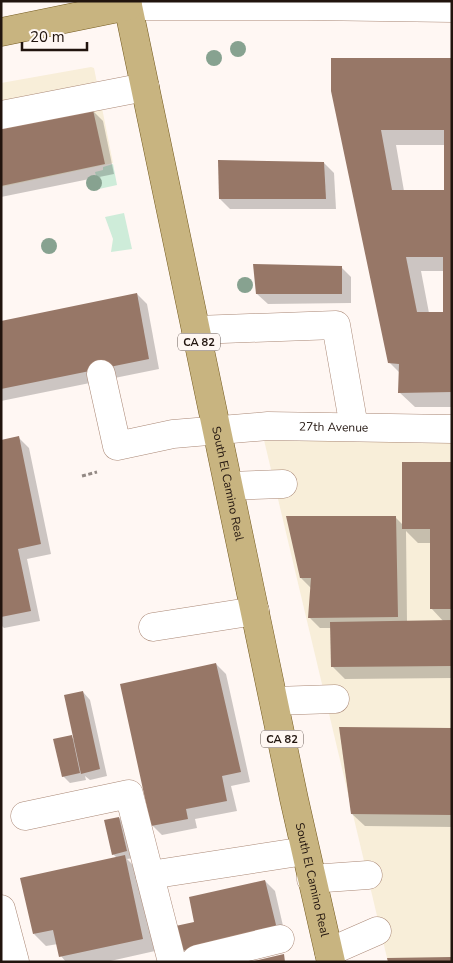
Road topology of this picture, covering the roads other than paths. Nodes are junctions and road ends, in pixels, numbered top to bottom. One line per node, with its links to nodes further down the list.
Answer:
1 (128, 3): 2 (street); 5 (main road); 6 (main road, South El Camino Real / CA 82)
2 (256, 3): 3 (street)
3 (307, 3): 4 (street)
4 (452, 8)
5 (1, 32)
6 (145, 87): 7 (street); 8 (main road, South El Camino Real / CA 82)
7 (1, 115)
8 (196, 330): 10 (street); 12 (main road, South El Camino Real / CA 82)
9 (102, 374): 12 (street, 27th Avenue)
10 (354, 427): 11 (street, 27th Avenue); 12 (street, 27th Avenue)
11 (452, 429)
12 (217, 431): 14 (main road, South El Camino Real / CA 82)
13 (283, 484): 14 (street)
14 (228, 486): 15 (main road, South El Camino Real / CA 82)
15 (255, 611): 16 (street); 18 (main road, South El Camino Real / CA 82)
16 (153, 627)
17 (335, 699): 18 (street)
18 (274, 701): 20 (main road, South El Camino Real / CA 82)
19 (26, 816): 21 (street)
20 (305, 852): 21 (street); 23 (main road, South El Camino Real / CA 82)
21 (150, 875): 29 (street)
22 (368, 875): 23 (street)
23 (311, 880): 27 (main road, South El Camino Real / CA 82)
24 (1, 909): 28 (street)
25 (377, 931): 27 (street)
26 (280, 939): 30 (street)
27 (330, 957)
28 (15, 962)
29 (172, 962)
30 (194, 962)

